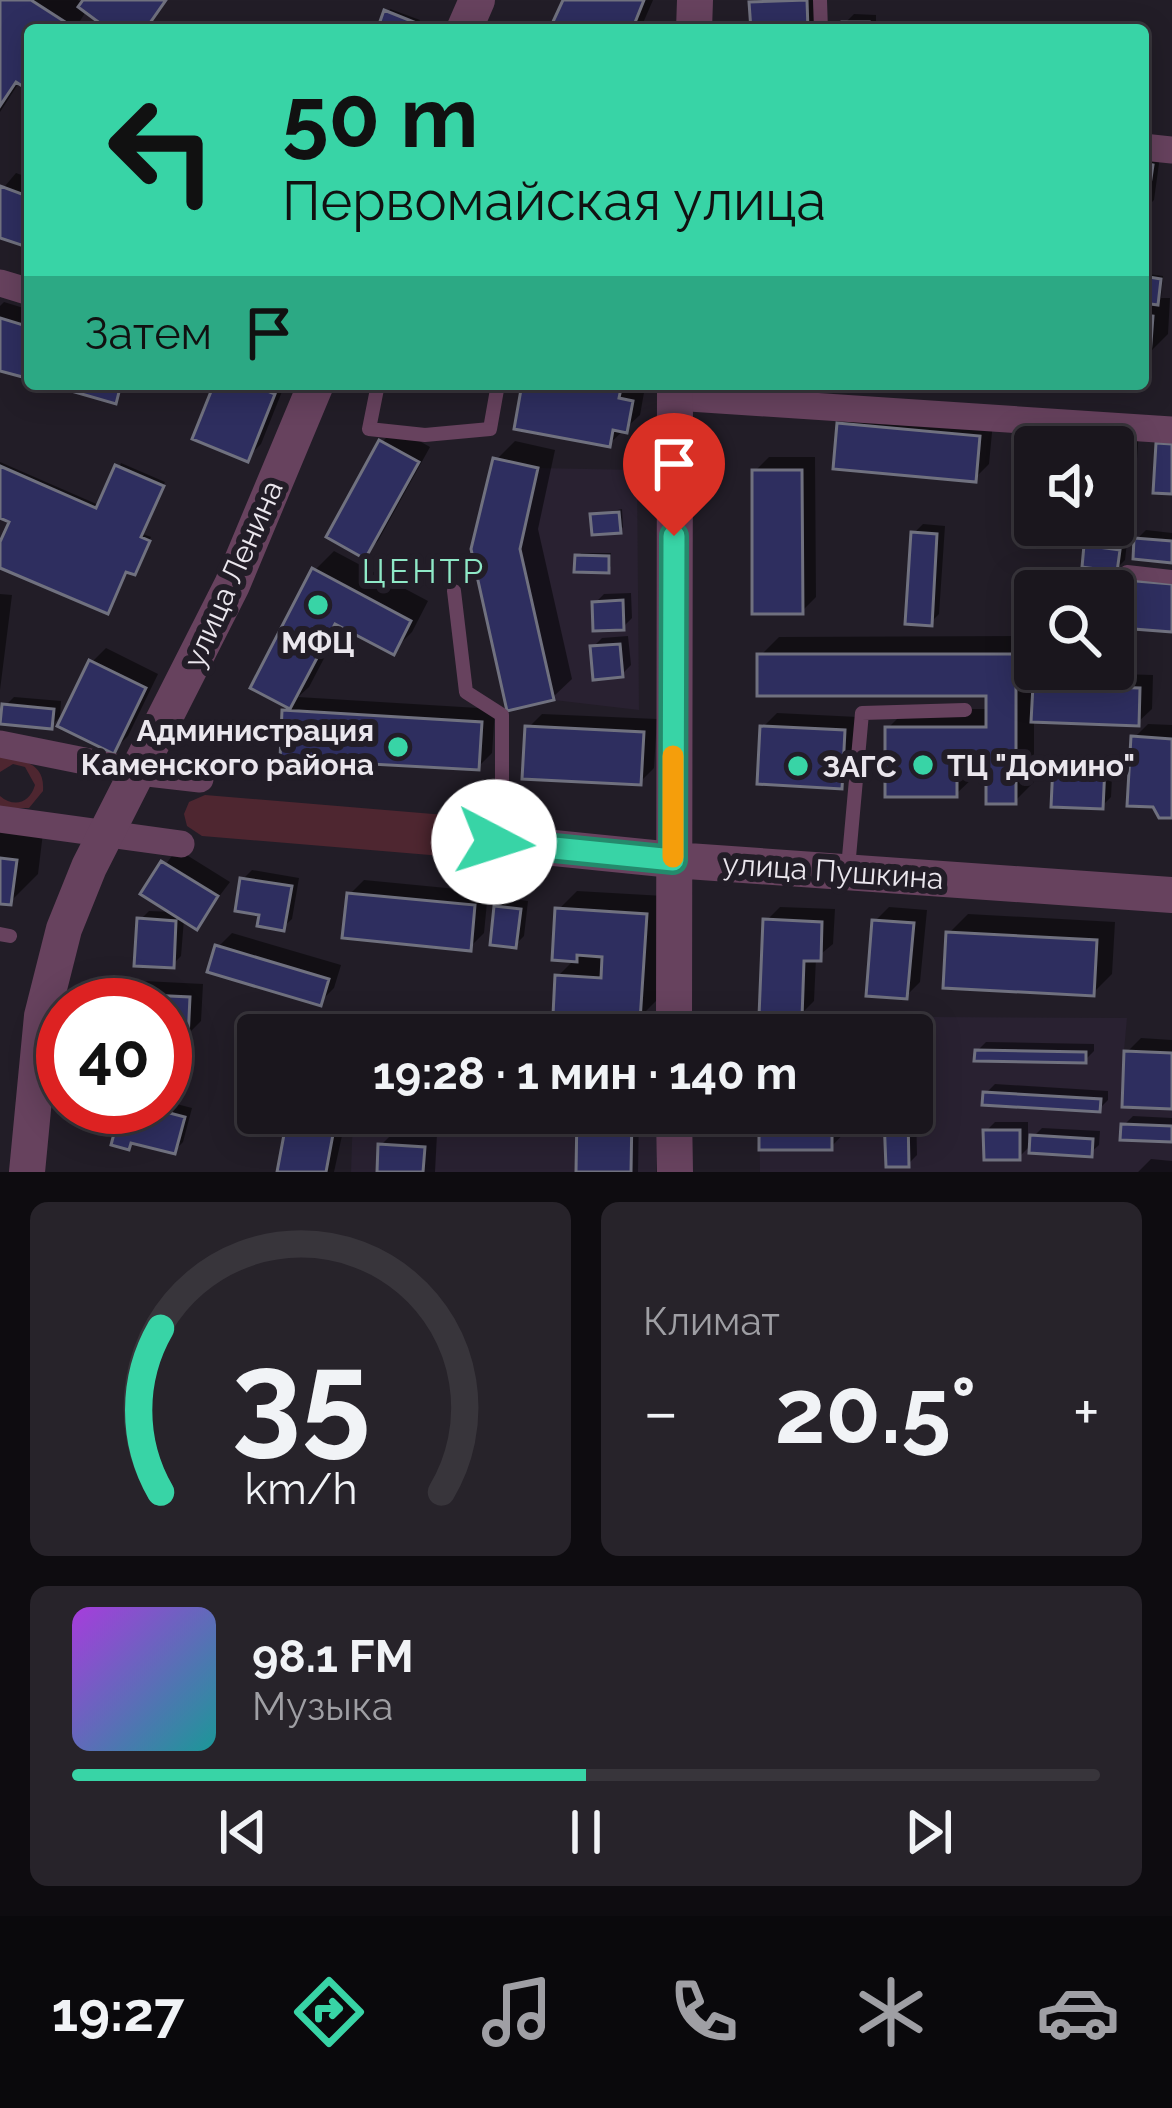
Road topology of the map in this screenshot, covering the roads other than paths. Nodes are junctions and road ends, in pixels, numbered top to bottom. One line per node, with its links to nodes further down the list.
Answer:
1 (313, 390): 11 (street, улица Ленина)
2 (377, 390): 3 (lane)
3 (497, 390)
4 (675, 390): 5 (street); 17 (street)
5 (1172, 430)
6 (1134, 573): 7 (lane)
7 (1172, 577)
8 (454, 591): 15 (lane)
9 (965, 710): 18 (lane)
10 (0, 744): 11 (street)
11 (139, 772): 12 (street); 14 (street, улица Ленина)
12 (200, 779)
13 (0, 820): 14 (street)
14 (105, 835): 16 (street); 22 (street, улица Ленина)
15 (506, 843): 17 (street, улица Пушкина)
16 (181, 844)
17 (673, 860): 18 (street, улица Пушкина); 20 (street)
18 (848, 872): 19 (street, улица Пушкина)
19 (1172, 895)
20 (674, 1014)
21 (674, 1134): 23 (street)
22 (26, 1172)
23 (675, 1172)

